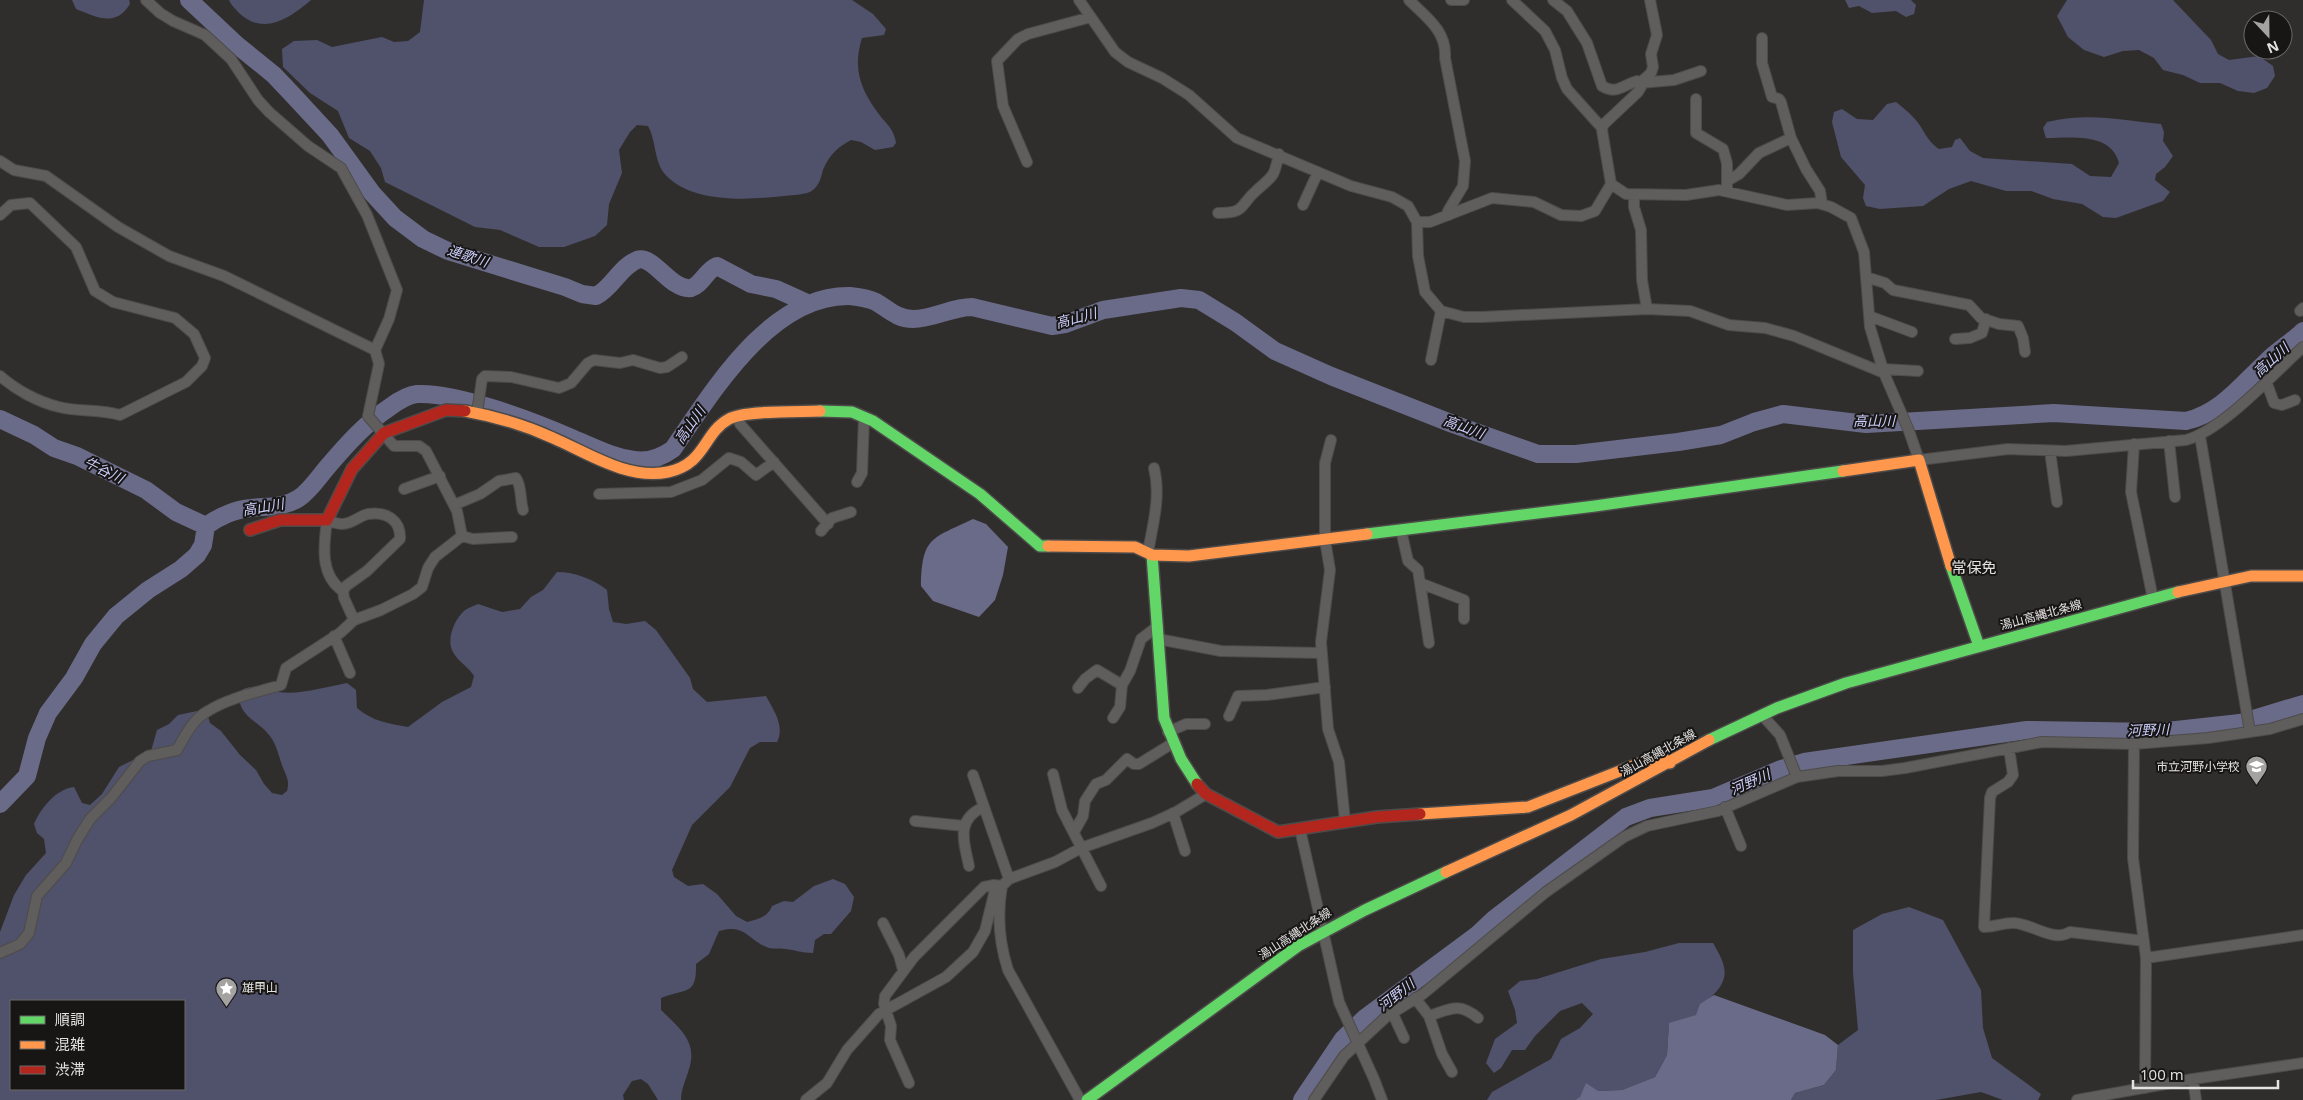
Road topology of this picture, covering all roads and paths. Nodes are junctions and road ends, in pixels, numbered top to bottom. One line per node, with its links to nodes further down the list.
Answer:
1 (146, 0): 36 (street)
2 (1079, 0): 9 (street)
3 (1409, 0): 27 (street)
4 (1451, 0): 5 (street)
5 (1464, 0)
6 (1512, 0): 14 (street)
7 (1553, 0): 12 (street)
8 (1650, 0): 12 (street)
9 (1091, 17): 16 (street); 18 (street)
10 (1762, 38): 15 (street)
11 (1701, 72): 12 (street)
12 (1640, 83): 14 (street)
13 (1696, 99): 21 (street)
14 (1602, 128): 20 (street)
15 (1791, 138): 21 (street); 24 (street)
16 (1279, 154): 19 (street); 25 (street)
17 (0, 161): 36 (street)
18 (1027, 162)
19 (1318, 172): 23 (street); 28 (street)
20 (1611, 184): 22 (street); 27 (street)
21 (1727, 186): 22 (street); 24 (street)
22 (1634, 195): 30 (street)
23 (1303, 204)
24 (1822, 204): 29 (street)
25 (1218, 212)
26 (0, 215): 44 (street)
27 (1449, 215): 28 (street)
28 (1417, 222): 31 (street)
29 (1866, 277): 32 (street); 33 (street)
30 (1647, 308): 31 (street); 42 (street)
31 (1441, 311): 40 (street)
32 (1869, 316): 34 (street); 42 (street)
33 (1986, 320): 35 (street); 38 (street)
34 (1912, 332)
35 (1955, 339)
36 (375, 350): 50 (street)
37 (2300, 350): 41 (street); 45 (street)
38 (2025, 352)
39 (682, 356): 47 (street)
40 (1431, 360)
41 (2303, 362)
42 (1884, 371): 43 (street); 56 (street)
43 (1918, 371)
44 (0, 376)
45 (2266, 381): 46 (street); 51 (street)
46 (2295, 400)
47 (478, 407): 48 (street); 50 (street)
48 (738, 416): 49 (street); 57 (street)
49 (864, 418): 60 (street); 74 (street)
50 (384, 433): 59 (street); 68 (street)
51 (2200, 436): 53 (street); 76 (street)
52 (1331, 440): 73 (street)
53 (2168, 441): 54 (street); 63 (street)
54 (2134, 444): 55 (street); 79 (street)
55 (2050, 451): 56 (street); 64 (street)
56 (1919, 460): 70 (street); 86 (street)
57 (774, 462): 62 (street); 67 (street)
58 (1154, 468): 74 (street)
59 (440, 476): 61 (street); 65 (street)
60 (857, 482)
61 (404, 489)
62 (599, 494)
63 (2175, 497)
64 (2057, 502)
65 (454, 505): 66 (street); 71 (street)
66 (523, 510)
67 (851, 512)
68 (327, 520): 69 (street); 78 (street); 78 (street)
69 (250, 530)
70 (1401, 530): 73 (street); 77 (street)
71 (462, 536): 72 (street); 81 (street)
72 (512, 537)
73 (1325, 540): 74 (street); 87 (street)
74 (1150, 554): 82 (street)
75 (2303, 576): 76 (street, 湯山高縄北条線)
76 (2224, 580): 79 (street, 湯山高縄北条線); 97 (street)
77 (1420, 583): 80 (street); 85 (street)
78 (343, 590): 81 (street)
79 (2153, 599): 86 (street, 湯山高縄北条線)
80 (1464, 619)
81 (354, 620): 83 (street)
82 (1158, 626): 84 (street); 89 (street)
83 (334, 636): 88 (street); 124 (street)
84 (1158, 639): 87 (street); 98 (street)
85 (1429, 643)
86 (1979, 646): 92 (street, 湯山高縄北条線)
87 (1322, 653): 90 (street)
88 (350, 673)
89 (1122, 685): 91 (street); 94 (street)
90 (1325, 687): 93 (street); 110 (street)
91 (1078, 688)
92 (1762, 715): 101 (street, 湯山高縄北条線); 104 (street)
93 (1229, 716)
94 (1113, 718)
95 (2303, 719): 97 (street)
96 (1205, 724): 98 (street)
97 (2250, 731): 99 (street)
98 (1171, 737): 105 (street); 113 (street)
99 (2134, 744): 100 (street); 123 (street)
100 (2008, 748): 104 (street); 123 (street)
101 (1670, 762): 110 (street); 121 (street, 湯山高縄北条線)
102 (1053, 774): 113 (street)
103 (973, 775): 106 (street)
104 (1796, 775): 107 (street)
105 (1206, 794): 108 (street); 112 (street)
106 (984, 807): 111 (street); 118 (street)
107 (1725, 808): 114 (street); 127 (street)
108 (1173, 813): 115 (street); 116 (street)
109 (915, 821): 111 (street)
110 (1345, 821): 112 (street)
111 (964, 826): 117 (street)
112 (1300, 829): 121 (street)
113 (1074, 832): 115 (street)
114 (1741, 846)
115 (1081, 848): 118 (street); 119 (street)
116 (1186, 851)
117 (969, 866)
118 (1006, 882): 126 (street); 128 (street); 140 (street)
119 (1101, 886)
120 (883, 923): 126 (street)
121 (1322, 931): 133 (street); 141 (street, 湯山高縄北条線)
122 (2303, 935): 125 (street)
123 (2144, 941): 125 (street)
124 (0, 953)
125 (2146, 958): 138 (street)
126 (903, 970): 128 (street)
127 (1415, 998): 129 (street); 130 (street)
128 (887, 1010): 137 (street); 139 (street)
129 (1392, 1012): 132 (street); 133 (street)
130 (1429, 1016): 131 (street); 135 (street)
131 (1478, 1018)
132 (1404, 1038)
133 (1358, 1041): 142 (street); 143 (street)
134 (2303, 1063): 136 (street)
135 (1452, 1072)
136 (2192, 1079): 138 (street); 145 (street)
137 (909, 1083)
138 (2141, 1092): 144 (street)
139 (806, 1100)
140 (1080, 1100)
141 (1087, 1100)
142 (1314, 1100)
143 (1382, 1100)
144 (2077, 1100)
145 (2196, 1100)

